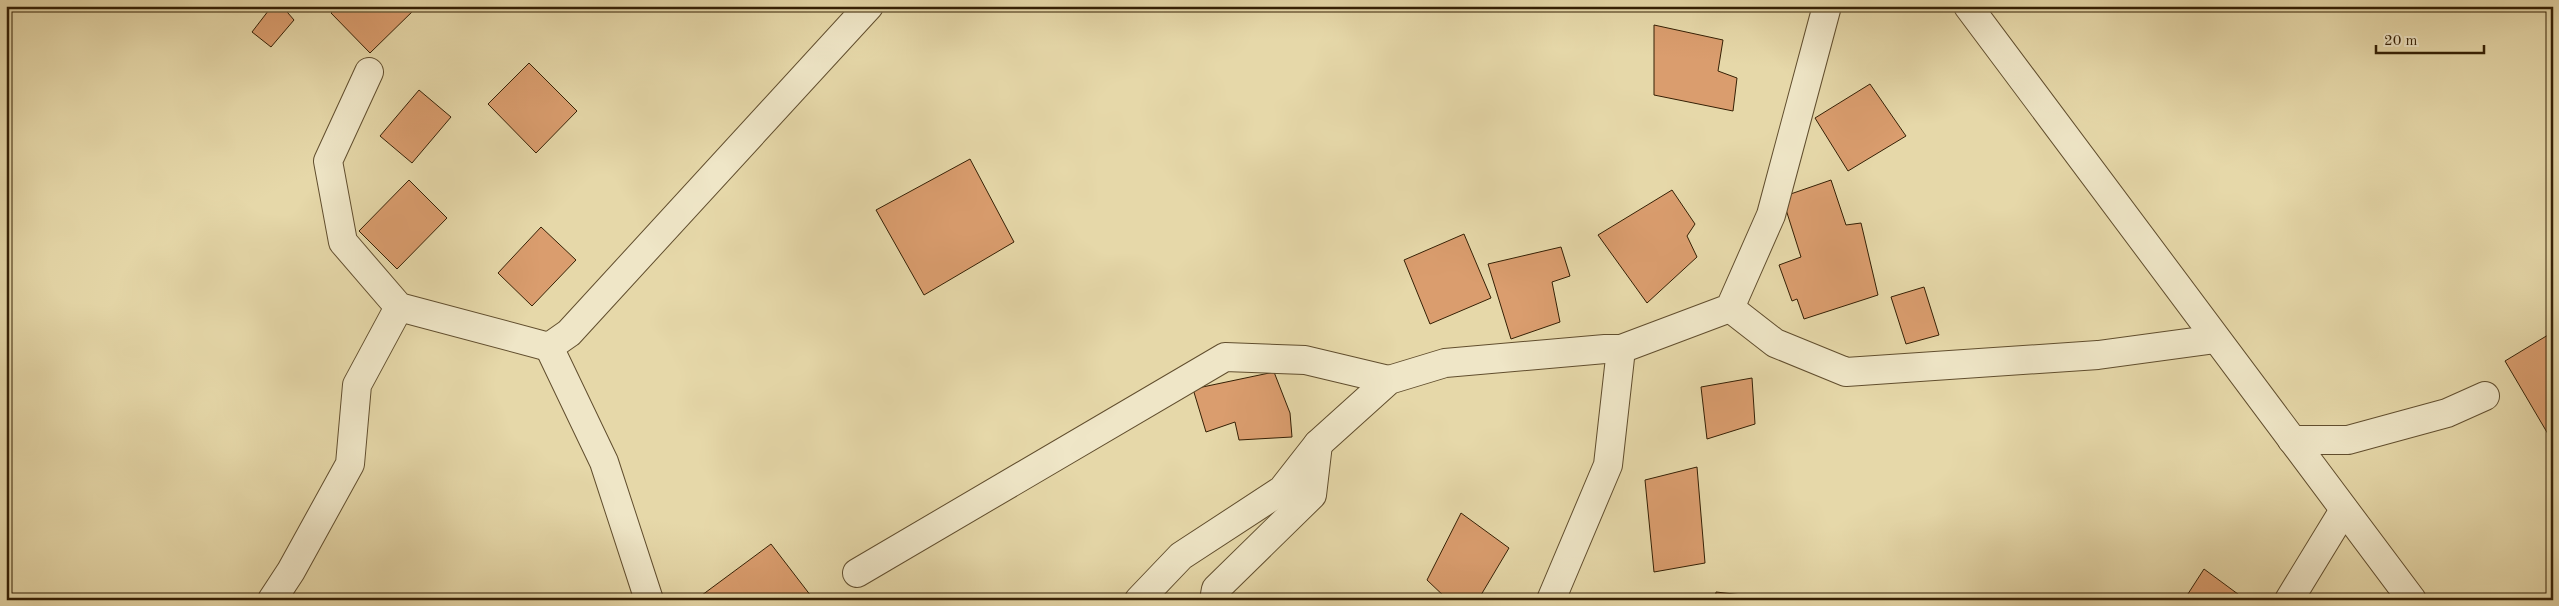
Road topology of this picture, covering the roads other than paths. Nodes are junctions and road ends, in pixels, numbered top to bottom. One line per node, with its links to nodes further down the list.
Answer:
1 (869, 6): 8 (street)
2 (1826, 6): 6 (street)
3 (1968, 6): 7 (street)
4 (369, 72): 5 (street)
5 (399, 307): 8 (street); 16 (street)
6 (1730, 308): 7 (street); 9 (street)
7 (2216, 339): 12 (street)
8 (549, 347): 17 (street)
9 (1621, 349): 10 (street); 20 (street)
10 (1389, 380): 13 (street); 15 (street)
11 (2485, 396): 12 (street)
12 (2292, 440): 14 (street)
13 (1318, 444): 18 (street); 19 (street)
14 (2344, 510): 21 (street); 22 (street)
15 (857, 573)
16 (272, 600)
17 (648, 600)
18 (1139, 600)
19 (1214, 600)
20 (1550, 600)
21 (2289, 600)
22 (2412, 600)

